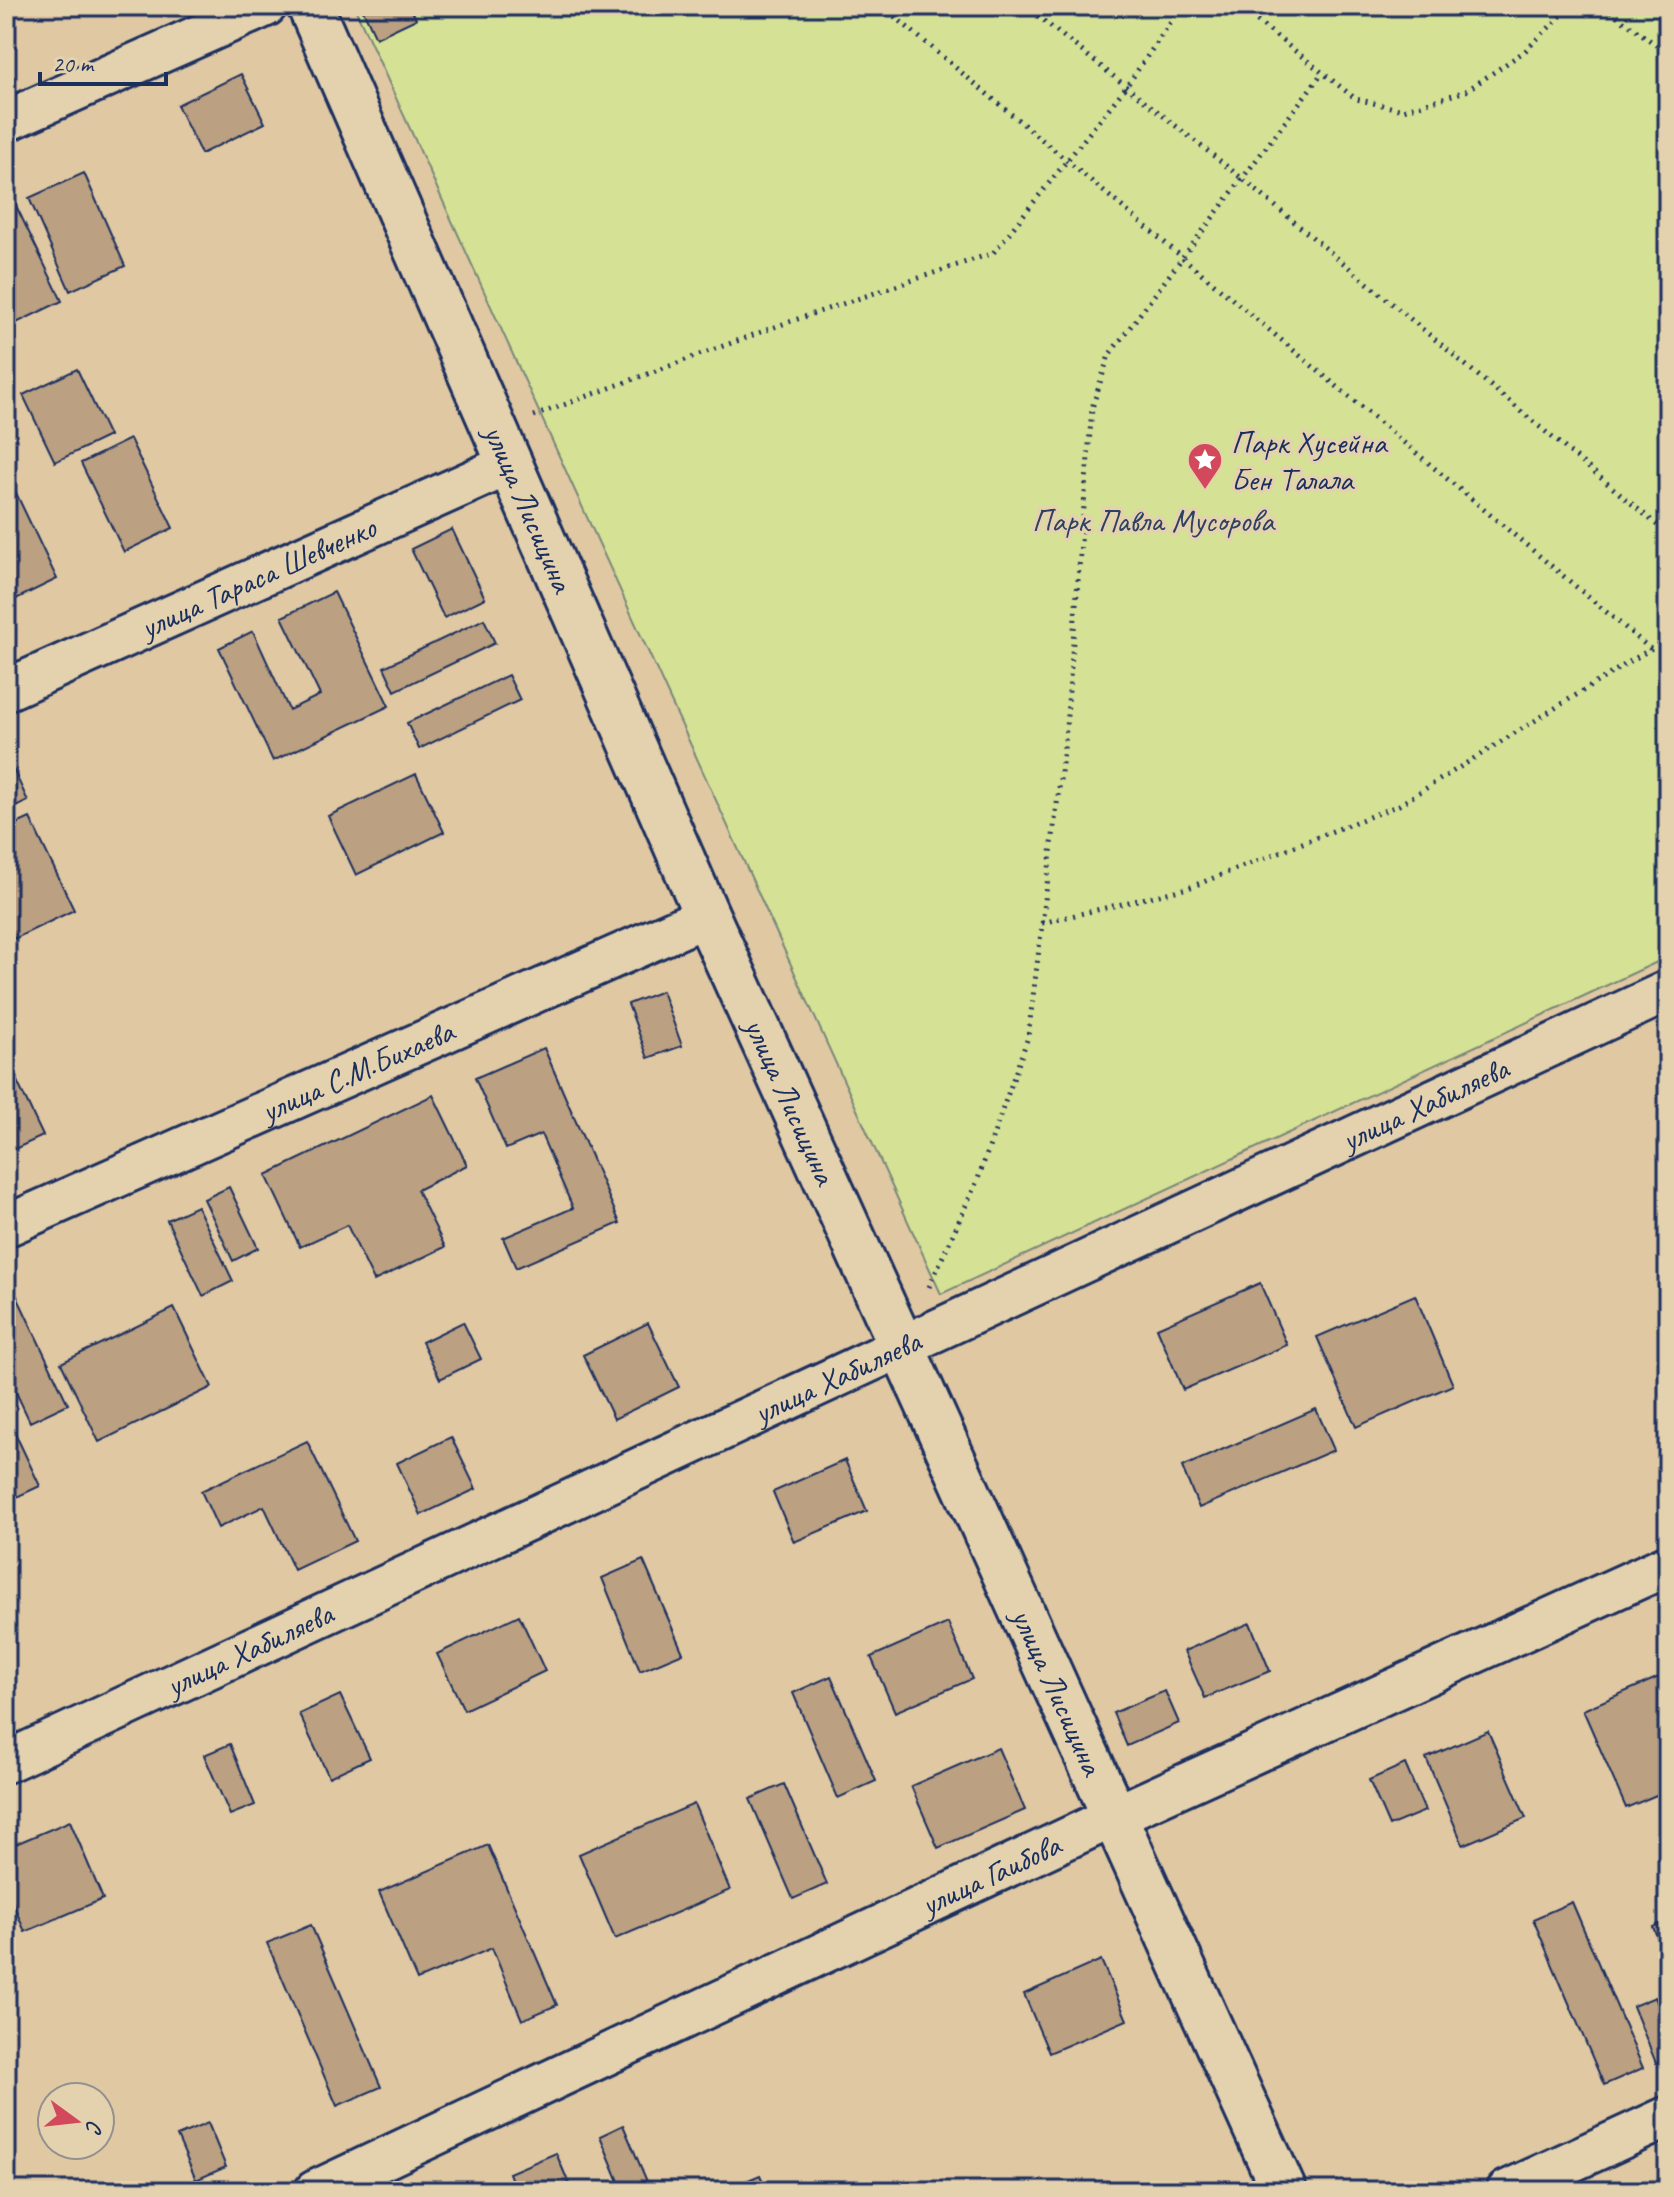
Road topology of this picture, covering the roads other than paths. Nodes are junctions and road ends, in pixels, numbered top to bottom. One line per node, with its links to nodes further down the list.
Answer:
1 (266, 6): 3 (street)
2 (310, 6): 4 (street, улица Лисицина)
3 (6, 121)
4 (510, 464): 5 (street, улица Тараса Шевченко); 6 (street, улица Лисицина)
5 (6, 690)
6 (707, 916): 8 (street, улица С.М.Бихаева); 9 (street, улица Лисицина)
7 (1668, 991): 9 (street, улица Хабиляева)
8 (6, 1226)
9 (901, 1349): 11 (street, улица Хабиляева); 12 (street, улица Лисицина)
10 (1668, 1565): 12 (street, улица Гаибова)
11 (6, 1762)
12 (1115, 1816): 14 (street, улица Гаибова); 15 (street, улица Лисицина)
13 (1668, 2117): 16 (street)
14 (315, 2191)
15 (1284, 2191)
16 (1507, 2191)

